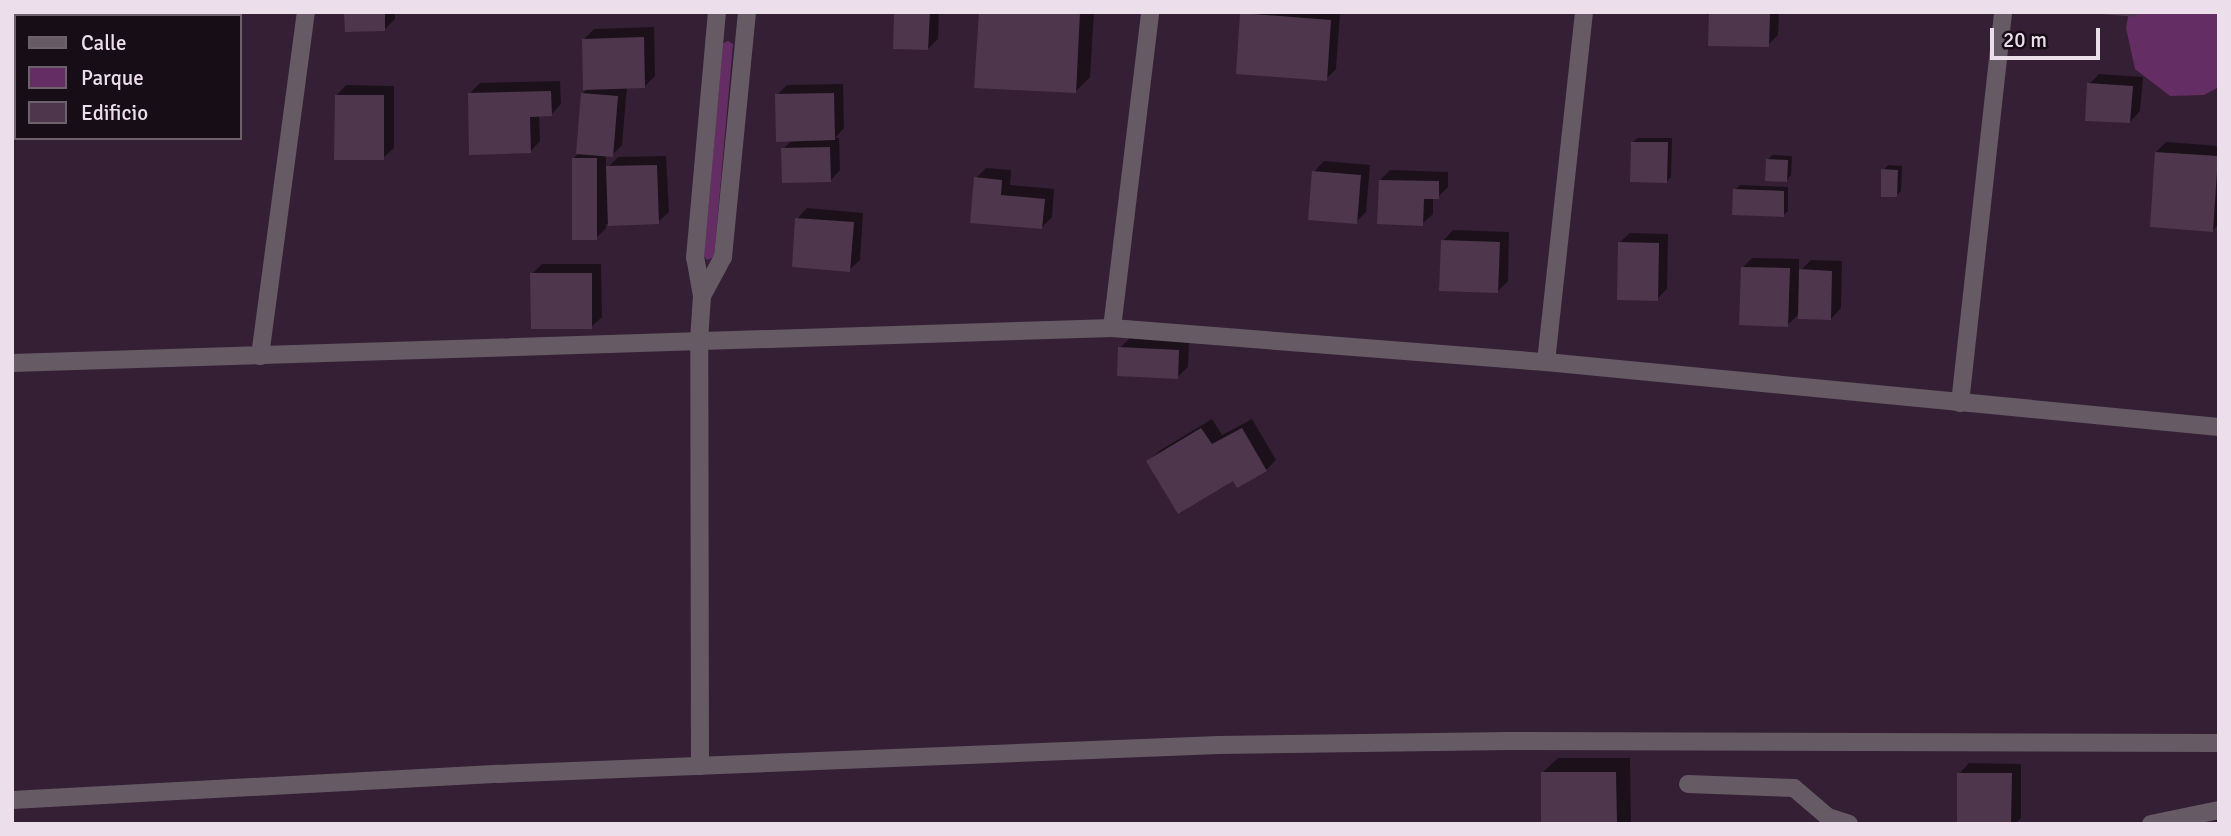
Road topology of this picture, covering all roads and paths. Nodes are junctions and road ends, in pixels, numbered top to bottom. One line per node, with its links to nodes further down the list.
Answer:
1 (306, 12): 12 (street)
2 (717, 12): 7 (street)
3 (747, 12): 8 (street)
4 (1150, 12): 10 (street)
5 (1584, 12): 13 (street)
6 (2003, 12): 15 (street)
7 (715, 32): 8 (street); 9 (street)
8 (744, 36): 9 (street)
9 (702, 296): 11 (street)
10 (1112, 328): 11 (street); 13 (street)
11 (699, 341): 12 (street); 18 (street)
12 (260, 356): 14 (street)
13 (1546, 362): 15 (street)
14 (12, 363)
15 (1960, 403): 16 (street)
16 (2219, 427)
17 (2219, 743): 18 (street)
18 (699, 766): 20 (street)
19 (1688, 785): 22 (street)
20 (12, 800)
21 (2219, 810): 23 (street)
22 (1849, 824)
23 (2151, 824)

